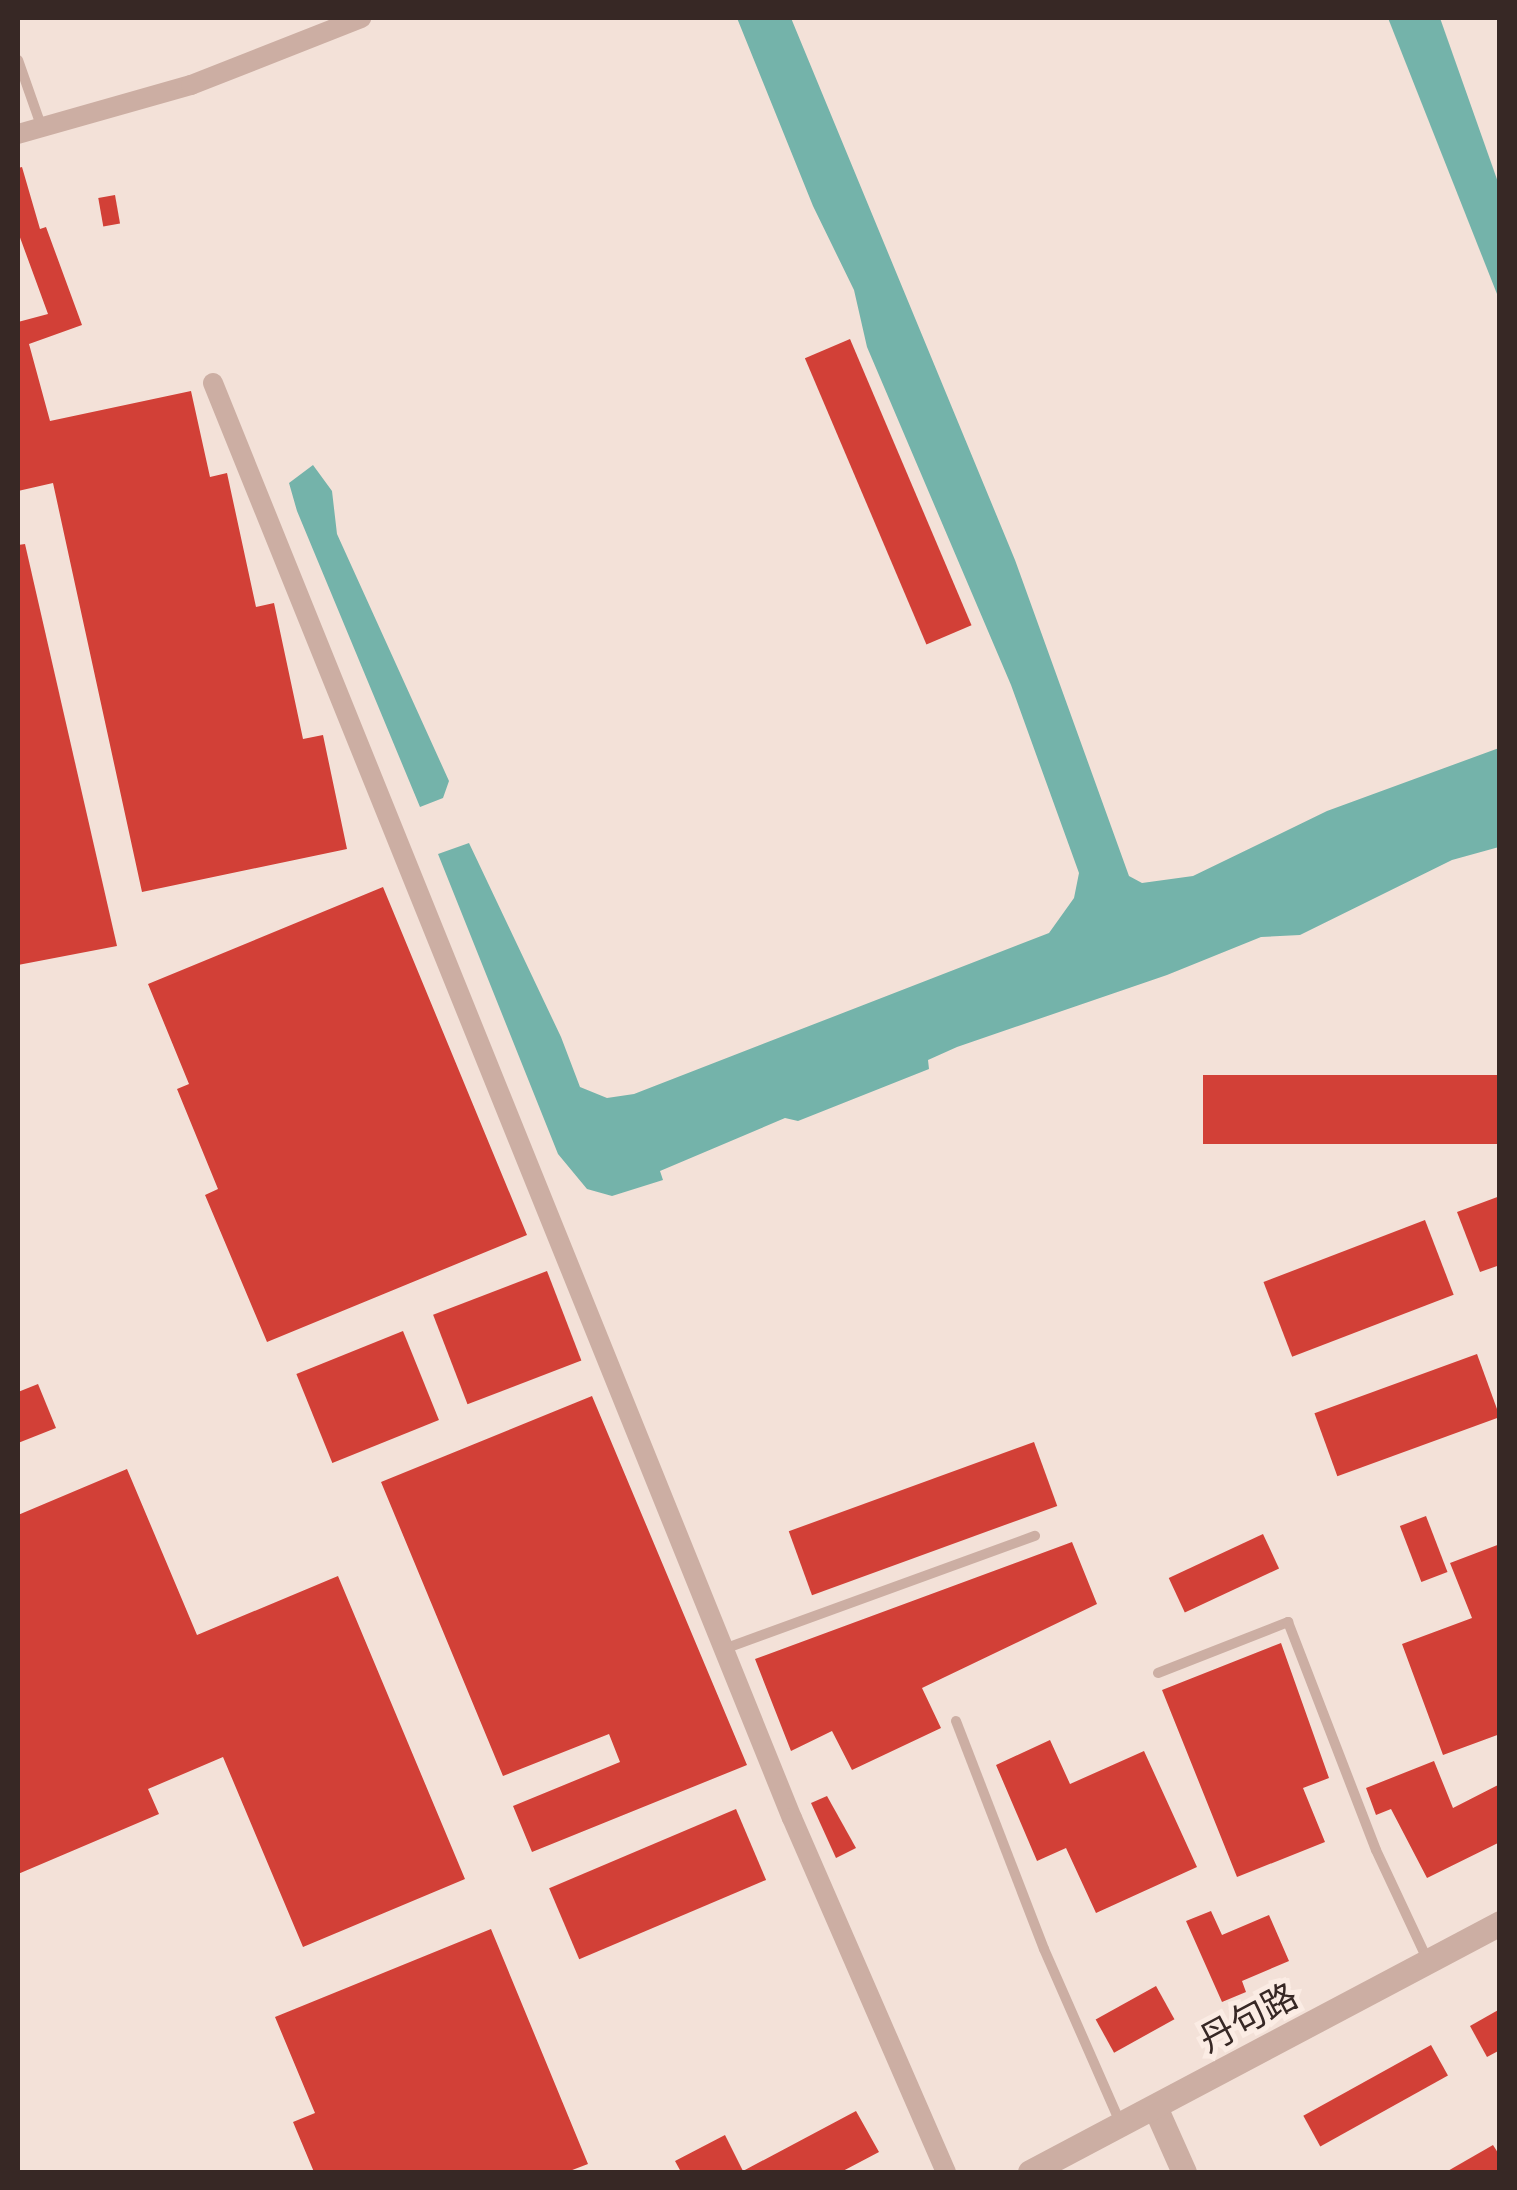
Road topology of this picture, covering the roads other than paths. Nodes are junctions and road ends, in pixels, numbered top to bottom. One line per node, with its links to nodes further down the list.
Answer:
1 (361, 18): 3 (street)
2 (18, 60): 3 (lane)
3 (42, 128): 4 (street)
4 (18, 134)
5 (213, 383): 7 (street)
6 (1035, 1536): 7 (lane)
7 (724, 1650): 14 (street)
8 (1158, 1673): 11 (lane)
9 (956, 1721): 13 (lane)
10 (1500, 1922): 11 (street, 丹句路)
11 (1428, 1961): 12 (street, 丹句路)
12 (1155, 2107): 13 (street, 丹句路); 16 (street)
13 (1121, 2125): 15 (street, 丹句路)
14 (946, 2172)
15 (1030, 2172)
16 (1184, 2172)

